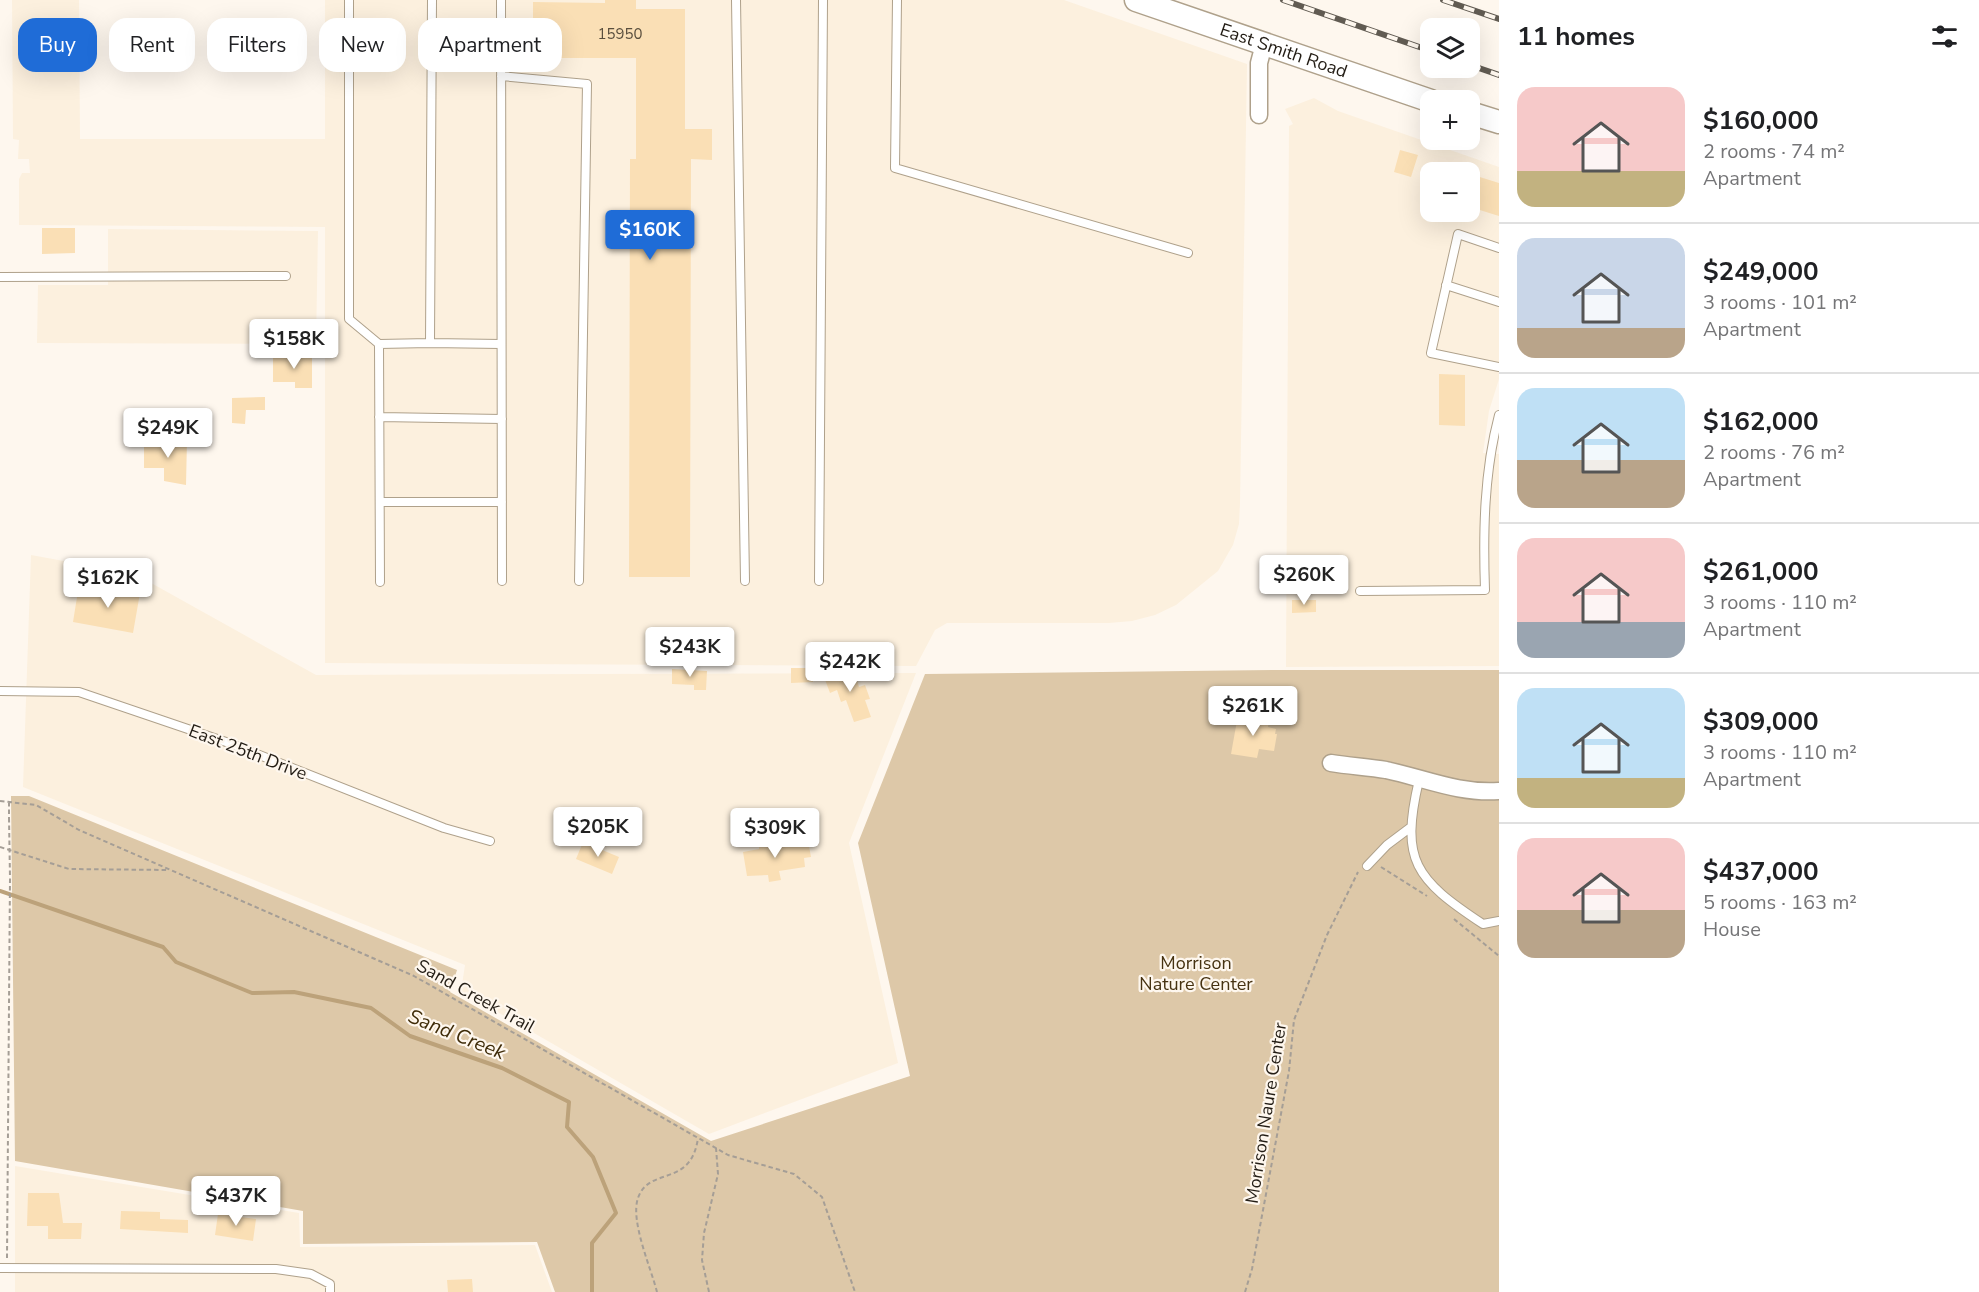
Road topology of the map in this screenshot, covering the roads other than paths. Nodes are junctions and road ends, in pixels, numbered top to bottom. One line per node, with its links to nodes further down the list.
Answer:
1 (349, 0): 21 (lane)
2 (432, 0): 20 (lane)
3 (501, 0): 9 (lane)
4 (736, 0): 31 (lane)
5 (824, 0): 32 (lane)
6 (897, 0): 15 (lane)
7 (1136, 0): 8 (street, East Smith Road)
8 (1264, 44): 10 (street, East Smith Road); 11 (street)
9 (501, 76): 22 (lane); 30 (lane)
10 (1420, 96)
11 (1259, 115)
12 (1480, 116): 13 (street)
13 (1499, 123)
14 (1499, 248): 18 (lane)
15 (1188, 253)
16 (286, 276): 17 (lane)
17 (0, 277)
18 (1446, 285): 19 (lane); 23 (lane)
19 (1499, 302)
20 (430, 343): 21 (lane); 22 (lane)
21 (379, 344): 25 (lane)
22 (501, 344): 26 (lane)
23 (1499, 367)
24 (1499, 414): 34 (lane)
25 (379, 417): 26 (lane); 27 (lane)
26 (502, 419): 28 (lane)
27 (380, 502): 28 (lane); 33 (lane)
28 (502, 502): 29 (lane)
29 (502, 581)
30 (579, 581)
31 (745, 581)
32 (819, 581)
33 (380, 582)
34 (1360, 591)
35 (0, 691): 40 (lane, East 25th Drive)
36 (1330, 764): 37 (street)
37 (1419, 780): 38 (street); 39 (lane)
38 (1499, 791)
39 (1411, 827): 41 (lane); 42 (lane)
40 (490, 841)
41 (1367, 866)
42 (1499, 921)
43 (0, 1268): 44 (lane)
44 (330, 1292)

